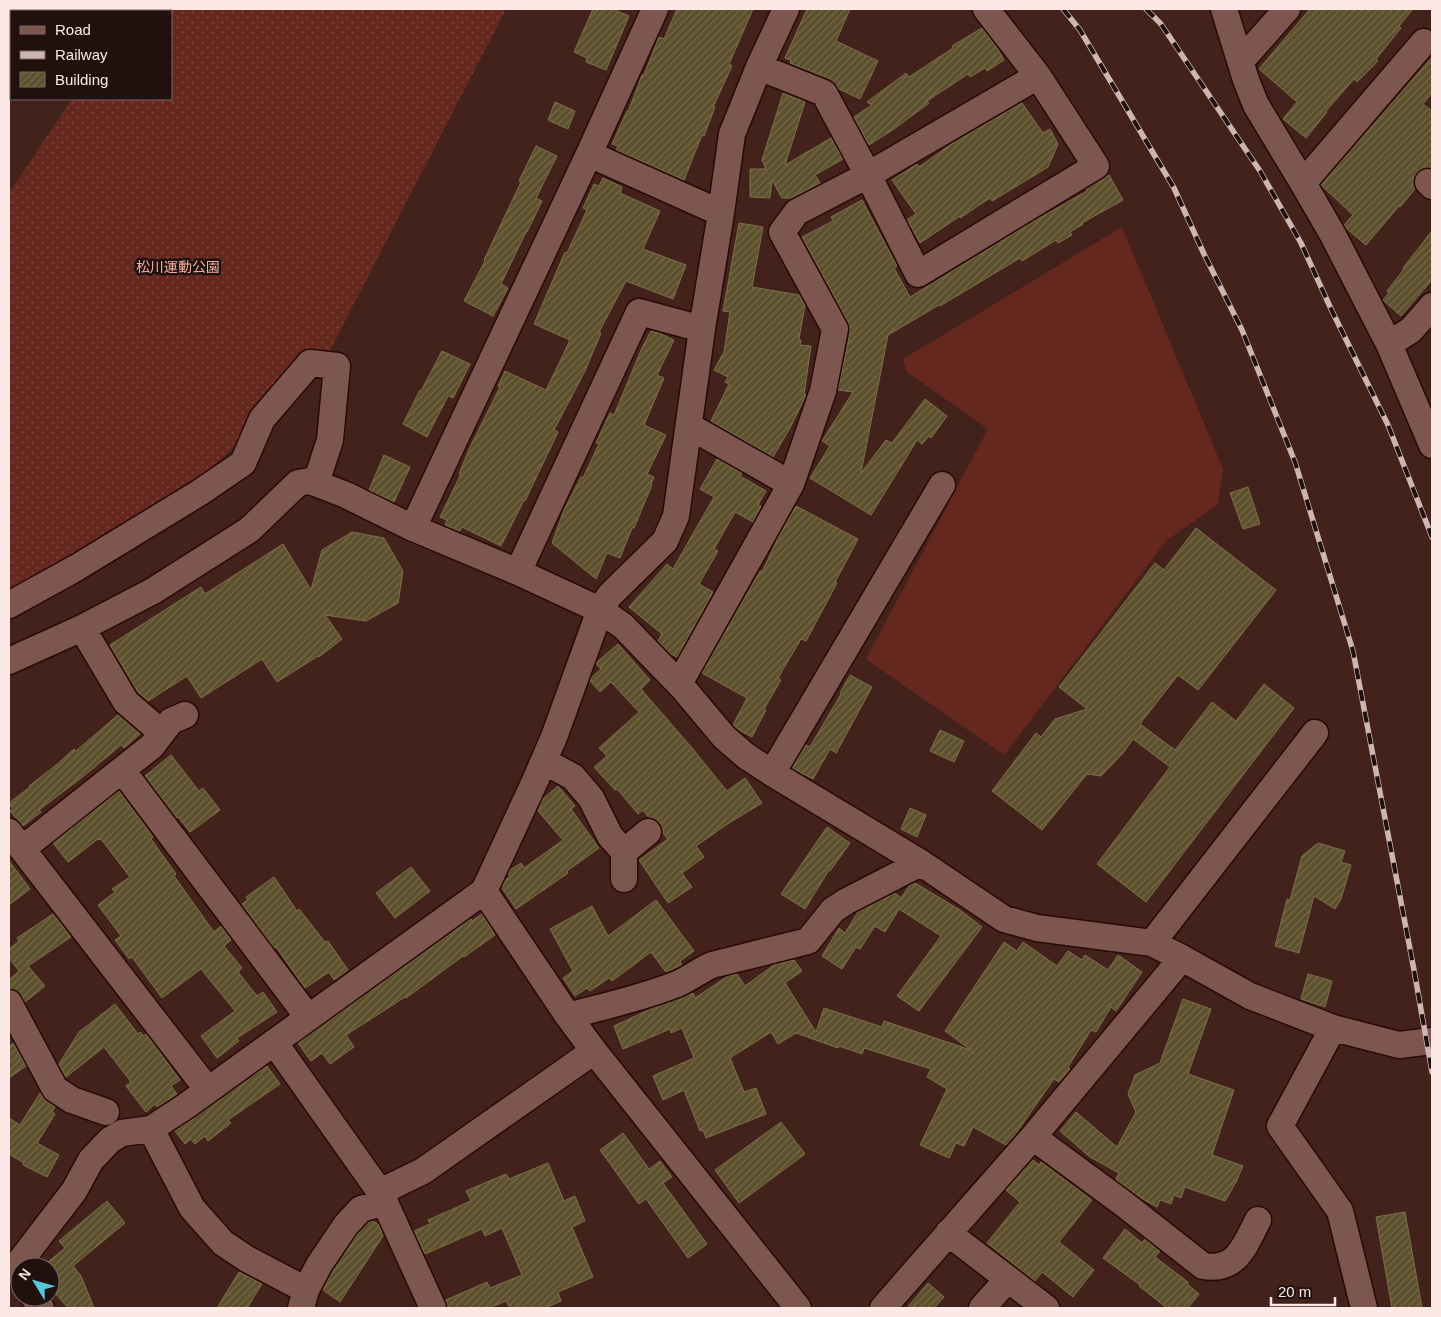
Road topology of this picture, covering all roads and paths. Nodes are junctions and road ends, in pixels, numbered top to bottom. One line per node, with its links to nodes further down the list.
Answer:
1 (656, 9): 10 (street)
2 (786, 9): 8 (street)
3 (986, 9): 9 (street)
4 (1224, 9): 7 (street)
5 (1287, 9): 7 (street)
6 (1424, 42): 12 (street)
7 (1240, 61): 12 (street)
8 (759, 67): 11 (street); 13 (street)
9 (1038, 76): 11 (street); 11 (street)
10 (589, 154): 13 (street); 22 (street)
11 (868, 175): 20 (street)
12 (1303, 183): 16 (street)
13 (721, 213): 15 (street)
14 (1432, 306): 16 (street)
15 (702, 329): 17 (street); 23 (street)
16 (1389, 344): 18 (street)
17 (689, 426): 20 (street); 25 (street)
18 (1432, 444)
19 (316, 483): 22 (street); 24 (street); 26 (street)
20 (791, 484): 28 (street)
21 (942, 485): 34 (street)
22 (413, 528): 23 (street)
23 (518, 572): 25 (street)
24 (9, 605)
25 (600, 610): 28 (street); 32 (street)
26 (82, 628): 27 (street); 30 (street)
27 (9, 662)
28 (679, 684): 34 (street)
29 (185, 715): 30 (street)
30 (162, 733): 33 (street)
31 (1315, 733): 41 (street)
32 (544, 761): 37 (street); 40 (street)
33 (122, 770): 36 (street); 45 (street)
34 (772, 773): 38 (street)
35 (648, 832): 37 (street)
36 (15, 840): 51 (street)
37 (624, 852): 39 (street)
38 (921, 863): 41 (street); 44 (street)
39 (624, 879)
40 (484, 891): 44 (street); 45 (street)
41 (1152, 943): 42 (street)
42 (1182, 958): 46 (street); 54 (street)
43 (9, 1003): 47 (street)
44 (568, 1016): 50 (street)
45 (308, 1017): 49 (street)
46 (1333, 1028): 48 (street); 66 (street)
47 (15, 1030): 52 (street)
48 (1432, 1041)
49 (274, 1042): 51 (street); 55 (street)
50 (594, 1051): 55 (street); 62 (street)
51 (208, 1090): 53 (street)
52 (106, 1112)
53 (151, 1129): 58 (street); 60 (street)
54 (1033, 1137): 56 (street); 57 (street)
55 (383, 1197): 60 (street); 61 (street)
56 (1258, 1220)
57 (948, 1233): 59 (street); 63 (street)
58 (27, 1257)
59 (1008, 1279): 64 (street); 65 (street)
60 (304, 1299)
61 (433, 1308)
62 (798, 1308)
63 (883, 1308)
64 (982, 1308)
65 (1046, 1308)
66 (1364, 1308)

